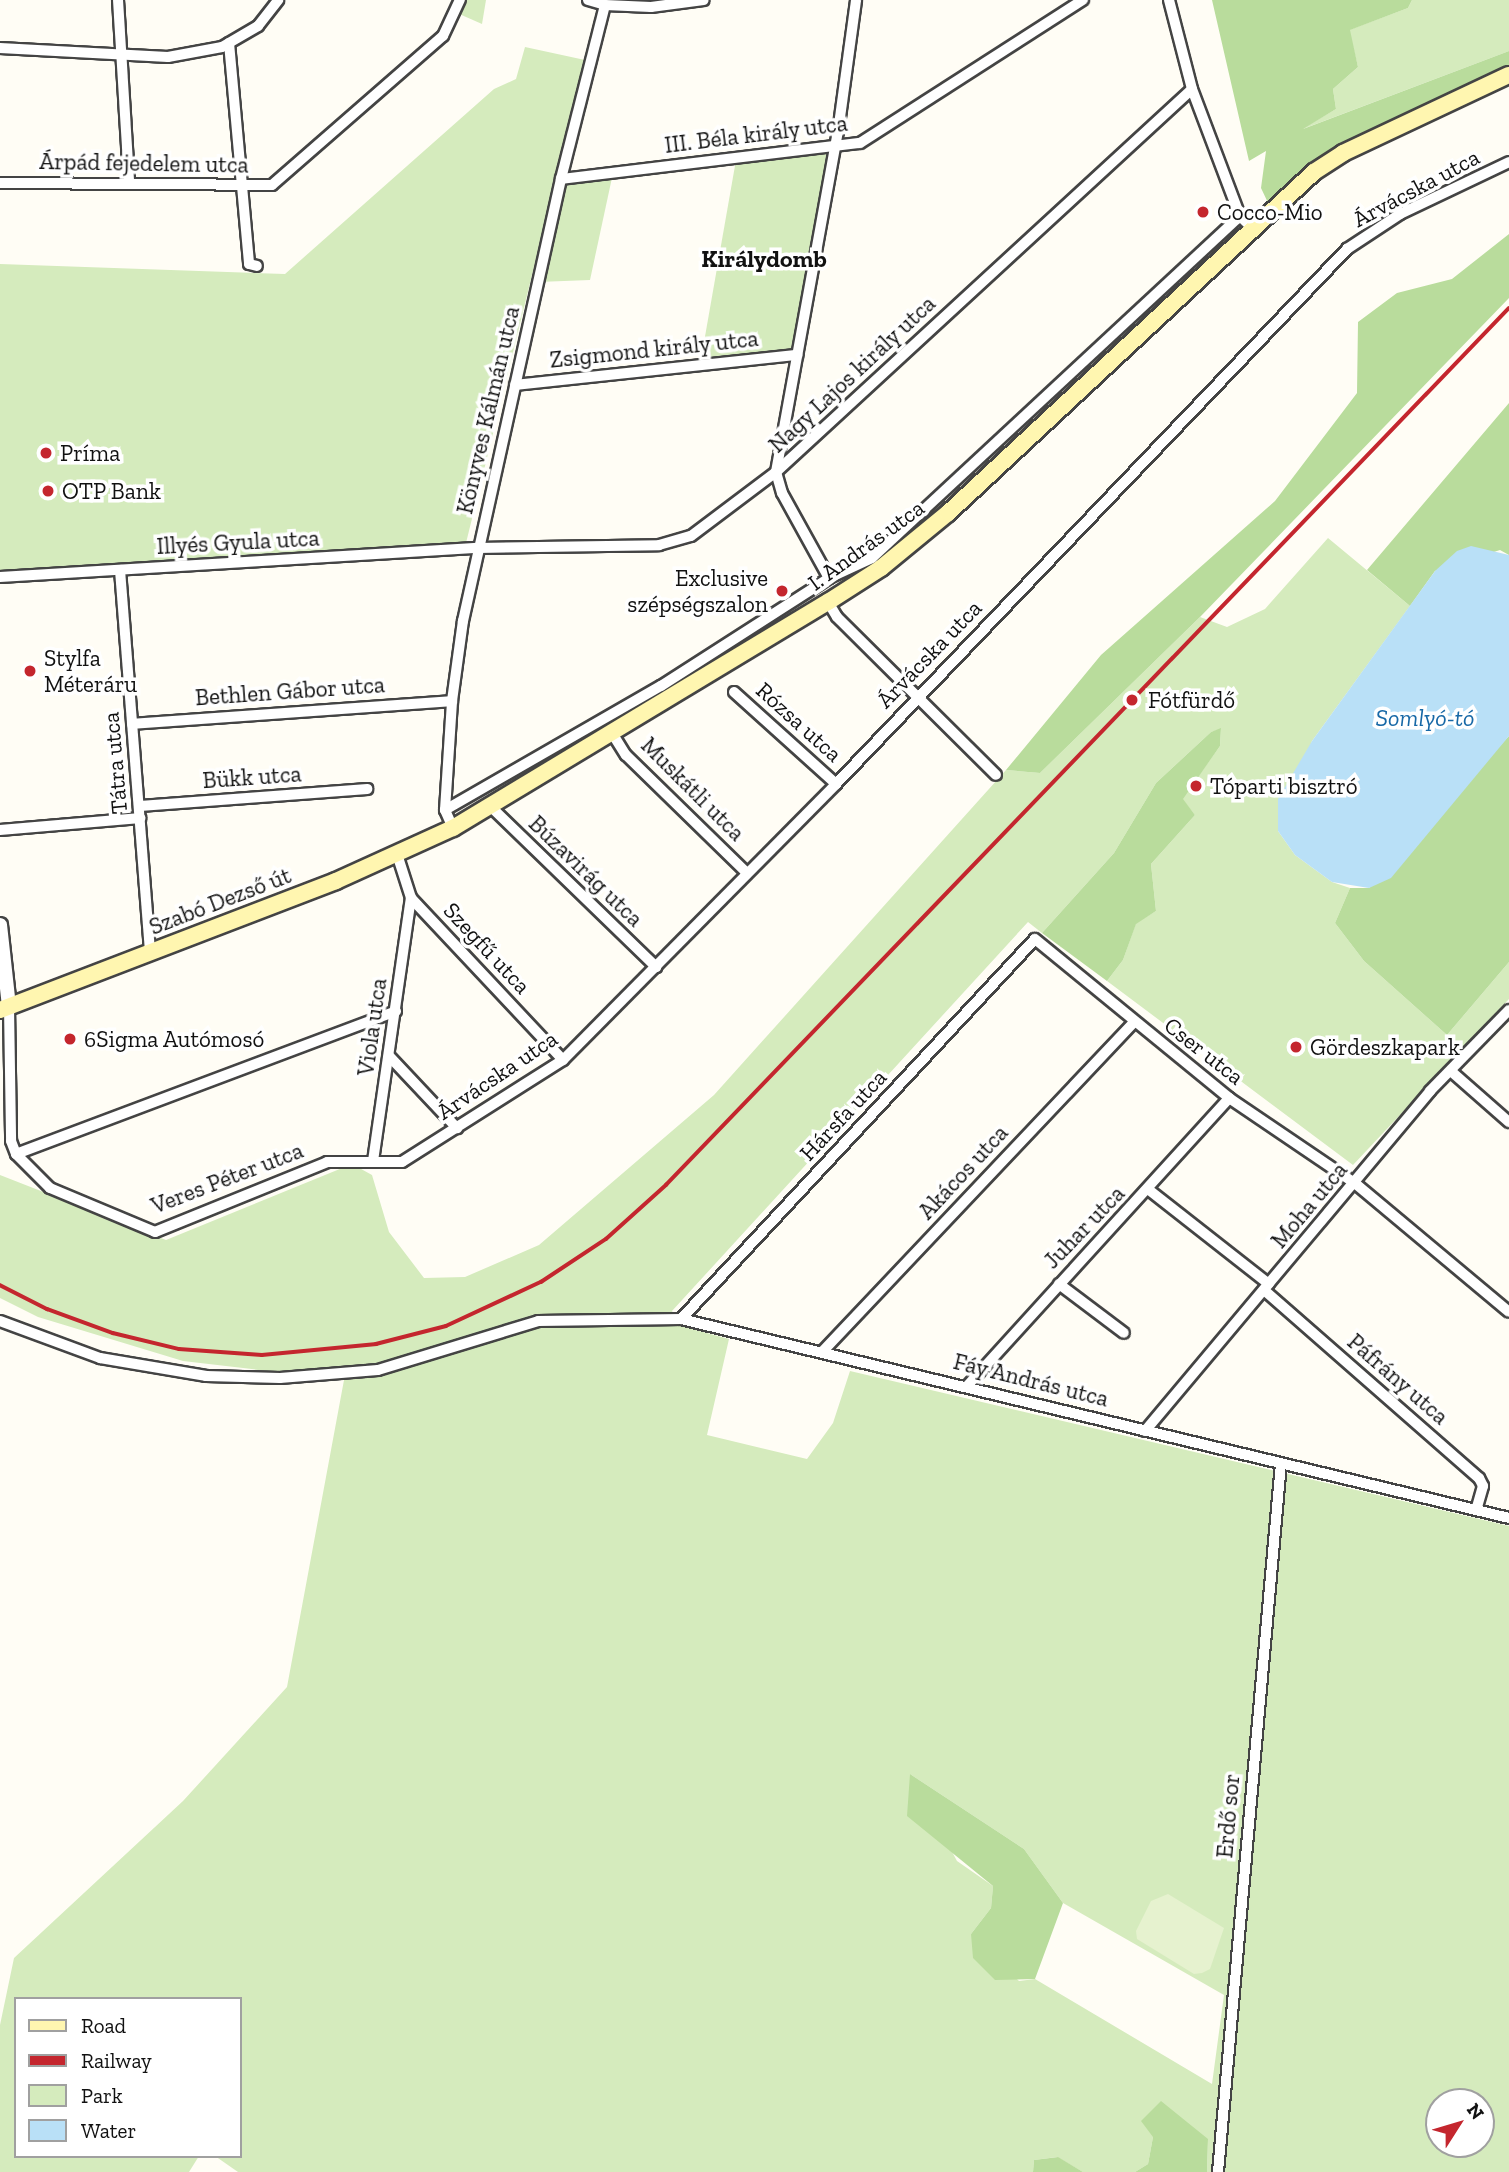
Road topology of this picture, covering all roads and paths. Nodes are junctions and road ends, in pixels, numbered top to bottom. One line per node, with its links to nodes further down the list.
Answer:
1 (118, 0): 12 (street)
2 (278, 0): 10 (street)
3 (460, 0): 20 (street, Árpád fejedelem utca)
4 (588, 0): 9 (street)
5 (704, 0): 9 (street)
6 (856, 0): 15 (street)
7 (1083, 0): 15 (street, III. Béla király utca)
8 (1169, 0): 14 (street)
9 (606, 5): 17 (street, Könyves Kálmán utca)
10 (229, 43): 12 (street); 20 (street)
11 (0, 48): 12 (street)
12 (121, 55): 18 (street)
13 (1509, 75): 21 (main road)
14 (1192, 89): 21 (street); 25 (street, Nagy Lajos király utca)
15 (834, 149): 17 (street, III. Béla király utca); 23 (street)
16 (1509, 162): 32 (street, Árvácska utca)
17 (562, 178): 24 (street, Könyves Kálmán utca)
18 (129, 182): 19 (street, Árpád fejedelem utca); 20 (street, Árpád fejedelem utca)
19 (0, 183)
20 (242, 186): 22 (street)
21 (1245, 222): 29 (street, I. András utca); 30 (main road, I. András utca)
22 (257, 266)
23 (797, 355): 24 (street, Zsigmond király utca); 25 (street)
24 (515, 385): 26 (street, Könyves Kálmán utca)
25 (776, 472): 26 (street, Nagy Lajos király utca); 29 (street)
26 (478, 548): 27 (street, Illyés Gyula utca); 33 (street, Könyves Kálmán utca)
27 (120, 570): 28 (street, Illyés Gyula utca); 34 (street, Tátra utca)
28 (0, 577)
29 (829, 578): 40 (street, I. András utca)
30 (828, 602): 32 (street); 35 (main road, I. András utca)
31 (734, 692): 37 (street, Rózsa utca)
32 (917, 696): 36 (street); 37 (street, Árvácska utca)
33 (452, 701): 34 (street, Bethlen Gábor utca); 40 (street, Könyves Kálmán utca)
34 (132, 724): 41 (street, Tátra utca)
35 (612, 733): 39 (main road, I. András utca); 45 (street, Muskátli utca)
36 (996, 775)
37 (836, 784): 45 (street, Árvácska utca)
38 (367, 789): 41 (street, Bükk utca)
39 (489, 804): 42 (main road, I. András utca); 50 (street, Búzavirág utca)
40 (445, 810): 42 (street, Könyves Kálmán utca)
41 (140, 812): 43 (street, Bükk utca); 49 (street, Tátra utca)
42 (453, 828): 44 (main road, Szabó Dezső út)
43 (0, 830)
44 (397, 854): 46 (street, Szegfű utca); 49 (main road, Szabó Dezső út)
45 (747, 873): 50 (street, Árvácska utca)
46 (411, 898): 53 (street, Viola utca); 56 (street, Szegfű utca)
47 (0, 925): 51 (street)
48 (1035, 939): 54 (street, Cser utca); 68 (street, Hársfa utca)
49 (150, 952): 51 (main road, Szabó Dezső út)
50 (656, 967): 56 (street, Árvácska utca)
51 (4, 1008): 61 (street)
52 (1509, 1010): 57 (street, Moha utca)
53 (396, 1012): 55 (street, Viola utca); 61 (street)
54 (1134, 1022): 58 (street, Cser utca); 71 (street, Akácos utca)
55 (390, 1057): 60 (street); 62 (street, Viola utca)
56 (563, 1060): 60 (street, Árvácska utca)
57 (1452, 1072): 59 (street); 63 (street, Moha utca)
58 (1229, 1098): 63 (street, Cser utca); 64 (street, Juhar utca)
59 (1509, 1122)
60 (457, 1128): 62 (street, Árvácska utca)
61 (16, 1154): 62 (street, Veres Péter utca)
62 (373, 1161)
63 (1356, 1184): 66 (street, Moha utca); 67 (street, Cser utca)
64 (1149, 1190): 65 (street, Juhar utca); 66 (street)
65 (1059, 1283): 70 (street); 72 (street, Juhar utca)
66 (1267, 1287): 73 (street, Moha utca); 75 (street, Páfrány utca)
67 (1509, 1312)
68 (681, 1319): 69 (street, Fáy András utca); 71 (street, Fáy András utca)
69 (0, 1321)
70 (1124, 1333)
71 (823, 1351): 72 (street, Fáy András utca)
72 (968, 1385): 73 (street, Fáy András utca)
73 (1145, 1431): 74 (street, Fáy András utca)
74 (1280, 1464): 75 (street, Fáy András utca); 77 (street, Erdő sor)
75 (1476, 1510): 76 (street, Fáy András utca)
76 (1509, 1518)
77 (1218, 2172)

